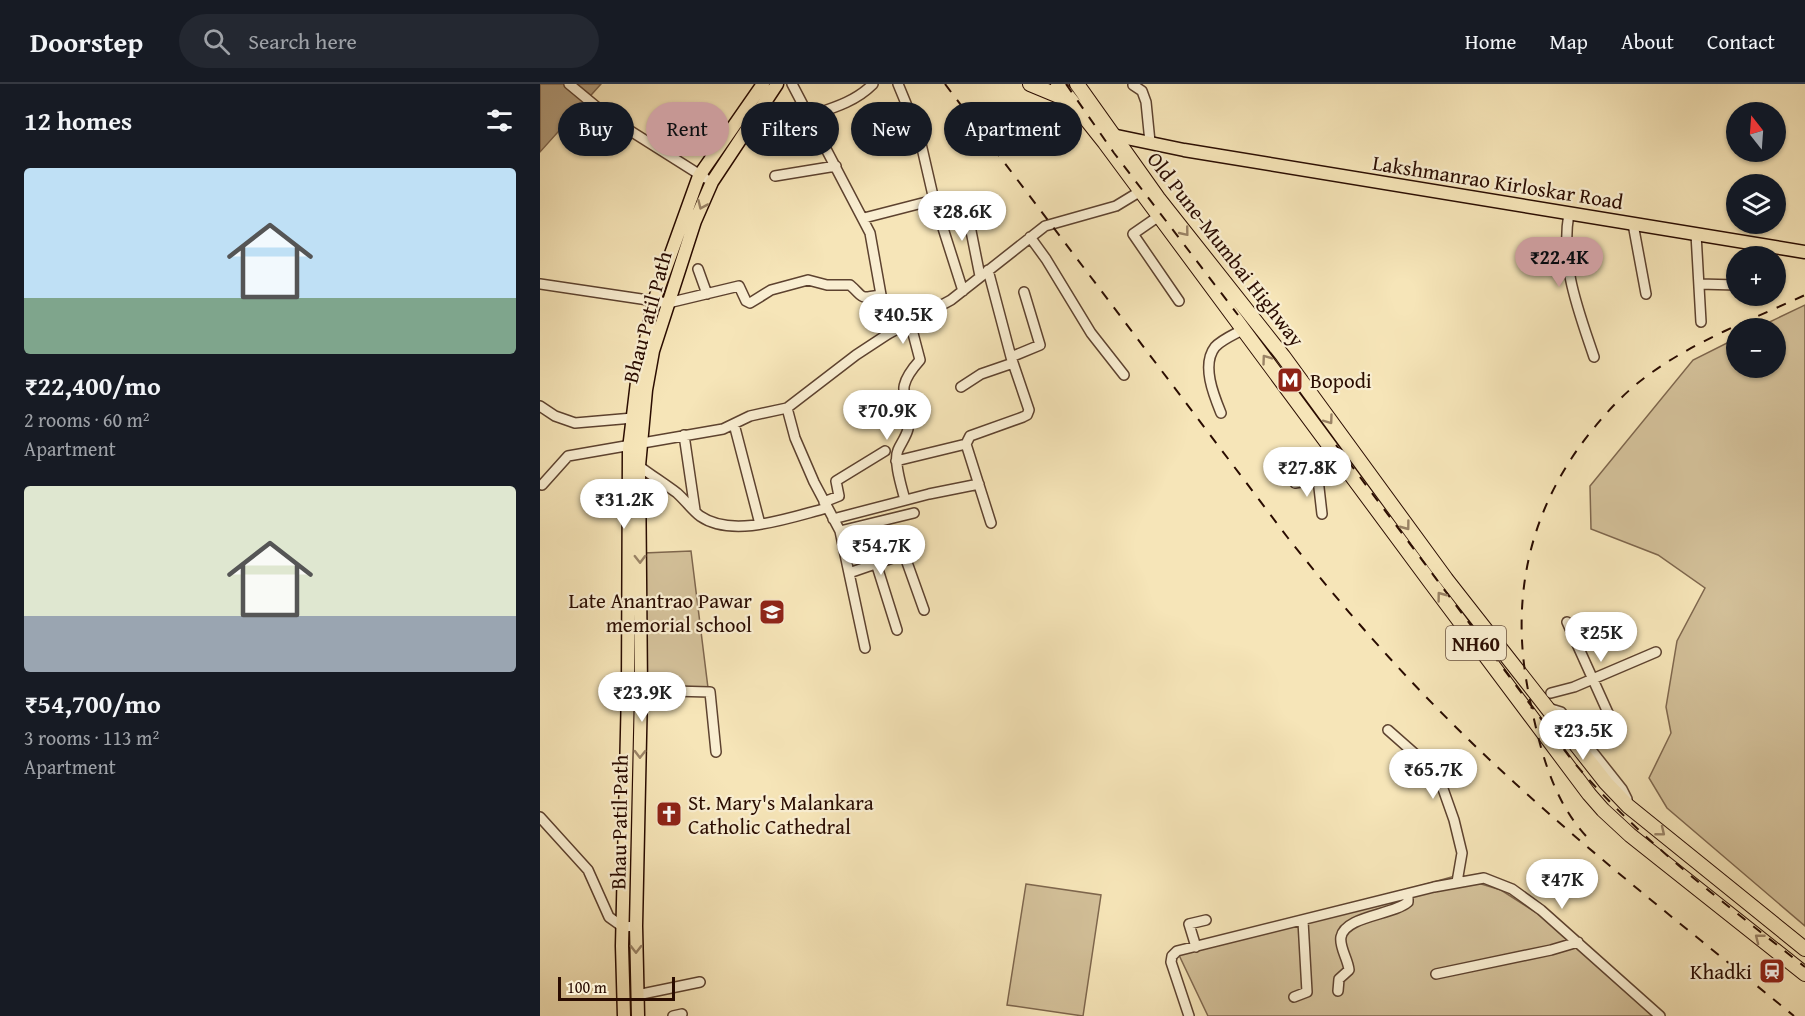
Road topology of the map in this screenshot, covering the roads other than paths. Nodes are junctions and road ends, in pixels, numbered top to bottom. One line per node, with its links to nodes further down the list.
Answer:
1 (569, 84): 19 (street)
2 (763, 84): 19 (main road, Bhau Patil Path)
3 (777, 84): 21 (main road, Bhau Patil Path)
4 (792, 84): 11 (street)
5 (873, 84): 13 (street)
6 (898, 84): 23 (street)
7 (1030, 84): 12 (highway)
8 (1058, 84): 12 (highway, NH60)
9 (1077, 84): 15 (highway, NH60)
10 (1133, 86): 16 (street)
11 (802, 102)
12 (1073, 102)
13 (839, 106)
14 (1082, 111): 15 (highway, NH60)
15 (1107, 137): 16 (main road, Lakshmanrao Kirloskar Road); 22 (highway, NH60)
16 (1150, 142): 25 (main road, Lakshmanrao Kirloskar Road)
17 (831, 156): 18 (street)
18 (836, 166): 20 (street); 27 (street)
19 (699, 176): 21 (street); 42 (main road, Bhau Patil Path)
20 (775, 176)
21 (712, 182): 44 (main road, Bhau Patil Path, one-way to 44)
22 (1145, 188): 26 (highway, NH60); 30 (street); 86 (highway, Old Pune-Mumbai Highway / NH60, one-way to 86)
23 (934, 200): 27 (street); 37 (street)
24 (966, 206): 33 (street)
25 (1569, 213): 28 (main road, Lakshmanrao Kirloskar Road); 49 (street)
26 (1159, 216): 43 (street); 47 (highway, NH60)
27 (864, 218): 41 (street)
28 (1633, 224): 29 (main road, Lakshmanrao Kirloskar Road); 40 (street)
29 (1696, 234): 31 (main road, Lakshmanrao Kirloskar Road); 35 (street)
30 (1030, 237): 33 (street); 51 (street)
31 (1805, 252)
32 (698, 269): 39 (street)
33 (984, 273): 37 (street); 50 (street)
34 (540, 284): 42 (street)
35 (1699, 284): 36 (street); 46 (street)
36 (1726, 285)
37 (963, 291): 45 (street)
38 (1024, 292): 50 (street)
39 (707, 294): 41 (street); 44 (street)
40 (1646, 294)
41 (880, 295): 48 (street)
42 (654, 301): 44 (street); 56 (main road, Bhau Patil Path)
43 (1179, 301)
44 (668, 303): 59 (main road, Bhau Patil Path)
45 (910, 322): 48 (street); 62 (street)
46 (1701, 322)
47 (1244, 329): 55 (street); 64 (highway, NH60, one-way to 47)
48 (888, 334): 54 (street)
49 (1594, 357)
50 (1012, 360): 52 (street); 60 (street)
51 (1124, 375)
52 (962, 387)
53 (540, 406): 56 (street)
54 (787, 408): 57 (street); 70 (street)
55 (1221, 413)
56 (633, 418): 59 (main road, Bhau Patil Path)
57 (734, 424): 58 (street); 76 (street)
58 (684, 435): 59 (street); 71 (street)
59 (635, 444): 63 (main road, Bhau Patil Path); 68 (street); 87 (main road, Bhau Patil Path)
60 (966, 444): 62 (street); 67 (street)
61 (885, 451): 70 (street)
62 (896, 461): 69 (street)
63 (639, 466): 71 (street); 88 (main road, Bhau Patil Path, one-way to 88)
64 (1351, 474): 65 (street); 89 (highway, NH60, one-way to 64)
65 (1318, 480): 66 (street); 73 (street)
66 (1295, 483)
67 (979, 484): 69 (street); 75 (street)
68 (542, 485)
69 (905, 500): 74 (street)
70 (826, 505): 74 (street); 76 (street)
71 (695, 511): 76 (street)
72 (914, 513): 77 (street)
73 (1322, 514)
74 (833, 519): 77 (street)
75 (991, 523)
76 (760, 524)
77 (840, 531): 79 (street)
78 (876, 563): 79 (street); 80 (street); 82 (street)
79 (849, 573): 83 (street)
80 (924, 610)
81 (1567, 622): 85 (street)
82 (897, 630)
83 (865, 648)
84 (1656, 652): 85 (street)
85 (1593, 679): 90 (street); 91 (street)
86 (1526, 680): 89 (highway); 103 (highway, NH60, one-way to 103)
87 (628, 690): 88 (street); 100 (main road, Bhau Patil Path)
88 (641, 690): 93 (street); 99 (main road, Bhau Patil Path, one-way to 99)
89 (1512, 690): 105 (highway, NH60, one-way to 89)
90 (1551, 693)
91 (1609, 715)
92 (1388, 730): 95 (street)
93 (716, 752)
94 (540, 817): 100 (street)
95 (1457, 882): 96 (street); 101 (street)
96 (1408, 894): 98 (street); 107 (street)
97 (1206, 920): 102 (street)
98 (1303, 921): 102 (street); 109 (street)
99 (636, 926): 100 (street); 108 (main road, Bhau Patil Path, one-way to 108)
100 (623, 927): 110 (main road, Bhau Patil Path)
101 (1578, 942): 104 (street); 113 (street)
102 (1196, 947): 112 (street)
103 (1805, 949)
104 (1436, 974)
105 (1805, 974)
106 (700, 982): 108 (street)
107 (1338, 991)
108 (637, 995): 111 (main road, Bhau Patil Path)
109 (1294, 997)
110 (624, 1016)
111 (638, 1016)
112 (1189, 1016)
113 (1660, 1016)

